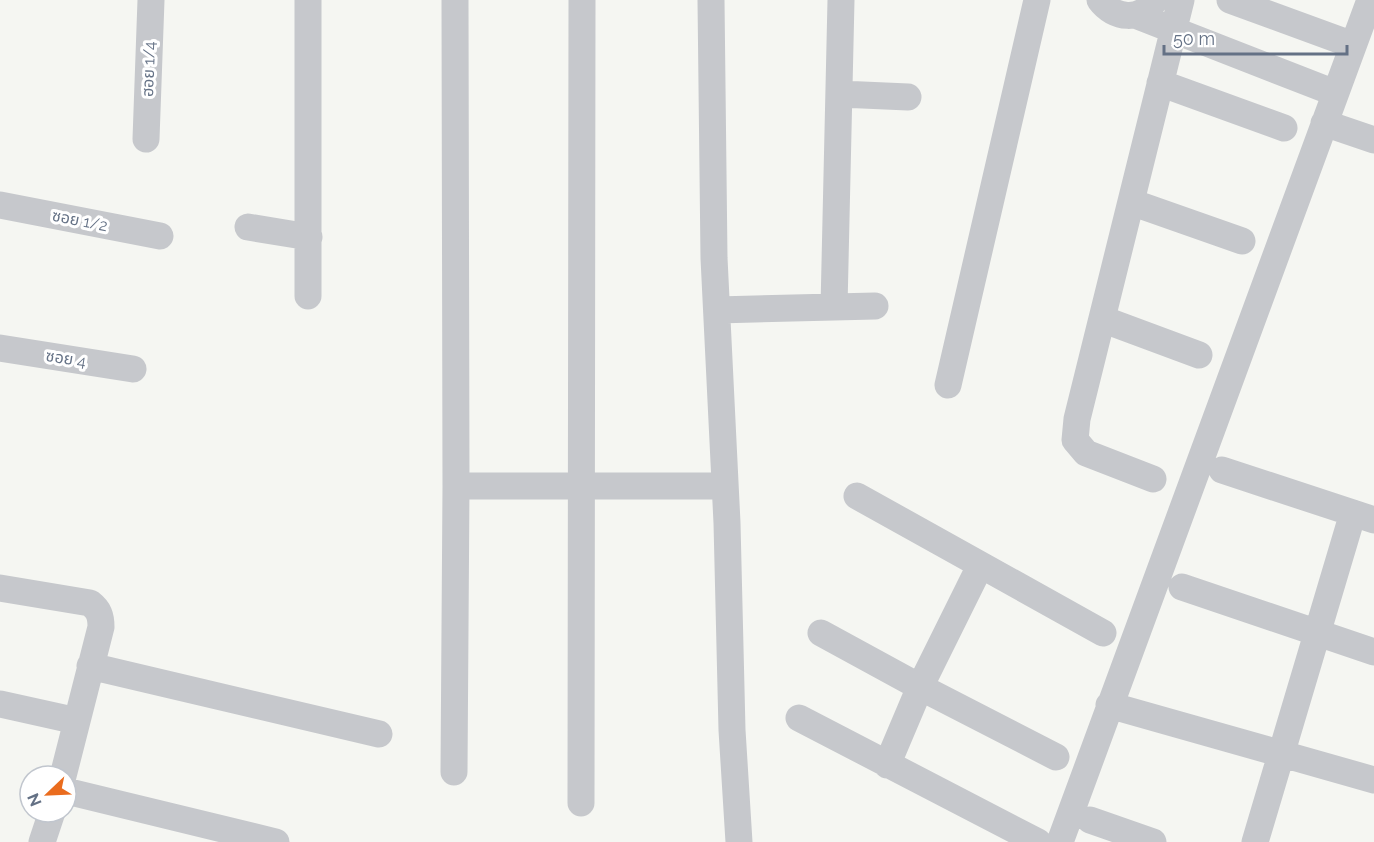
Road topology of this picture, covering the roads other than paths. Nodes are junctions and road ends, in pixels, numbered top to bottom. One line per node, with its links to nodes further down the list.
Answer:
1 (151, 0): 21 (street, ฮอย 1/4)
2 (308, 0): 27 (street)
3 (455, 0): 40 (street)
4 (582, 0): 41 (street)
5 (711, 0): 32 (street)
6 (841, 0): 17 (street)
7 (1037, 0): 37 (street)
8 (1100, 0): 11 (street)
9 (1181, 0): 13 (street)
10 (1230, 0): 14 (street)
11 (1145, 8): 13 (street)
12 (1370, 8): 14 (street)
13 (1173, 30): 15 (street); 16 (street)
14 (1353, 45): 16 (street)
15 (1160, 84): 20 (street); 23 (street)
16 (1335, 93): 19 (street)
17 (840, 94): 18 (street); 31 (street)
18 (908, 97)
19 (1324, 123): 22 (street); 55 (street)
20 (1284, 128)
21 (146, 139)
22 (1374, 140)
23 (1131, 202): 28 (street); 33 (street)
24 (0, 205): 26 (street, ซอย 1/2)
25 (248, 227): 27 (street)
26 (160, 236)
27 (309, 237): 29 (street)
28 (1242, 241)
29 (308, 296)
30 (875, 306): 31 (street)
31 (834, 307): 32 (street)
32 (717, 310): 42 (street)
33 (1102, 319): 35 (street); 39 (street)
34 (0, 348): 36 (street, ซอย 4)
35 (1200, 355)
36 (133, 369)
37 (948, 385)
38 (1222, 470): 44 (street)
39 (1153, 479)
40 (456, 486): 41 (street); 63 (street)
41 (583, 486): 42 (street); 66 (street)
42 (724, 486): 71 (street)
43 (857, 496): 45 (street)
44 (1363, 516): 50 (street)
45 (980, 566): 49 (street); 53 (street)
46 (1182, 587): 50 (street)
47 (0, 588): 52 (street)
48 (821, 633): 53 (street)
49 (1102, 633)
50 (1317, 634): 51 (street); 59 (street)
51 (1374, 652)
52 (90, 666): 57 (street); 58 (street)
53 (920, 687): 60 (street); 62 (street)
54 (0, 704): 57 (street)
55 (1109, 705): 59 (street); 73 (street)
56 (799, 718): 62 (street)
57 (77, 721): 61 (street)
58 (378, 734)
59 (1281, 754): 64 (street); 75 (street)
60 (1056, 757)
61 (66, 764)
62 (887, 765): 72 (street)
63 (454, 772)
64 (1374, 780)
65 (78, 794): 70 (street)
66 (581, 803)
67 (1090, 820): 74 (street)
68 (48, 824): 69 (street)
69 (42, 842)
70 (276, 842)
71 (739, 842)
72 (1038, 842)
73 (1060, 842)
74 (1154, 842)
75 (1255, 842)

